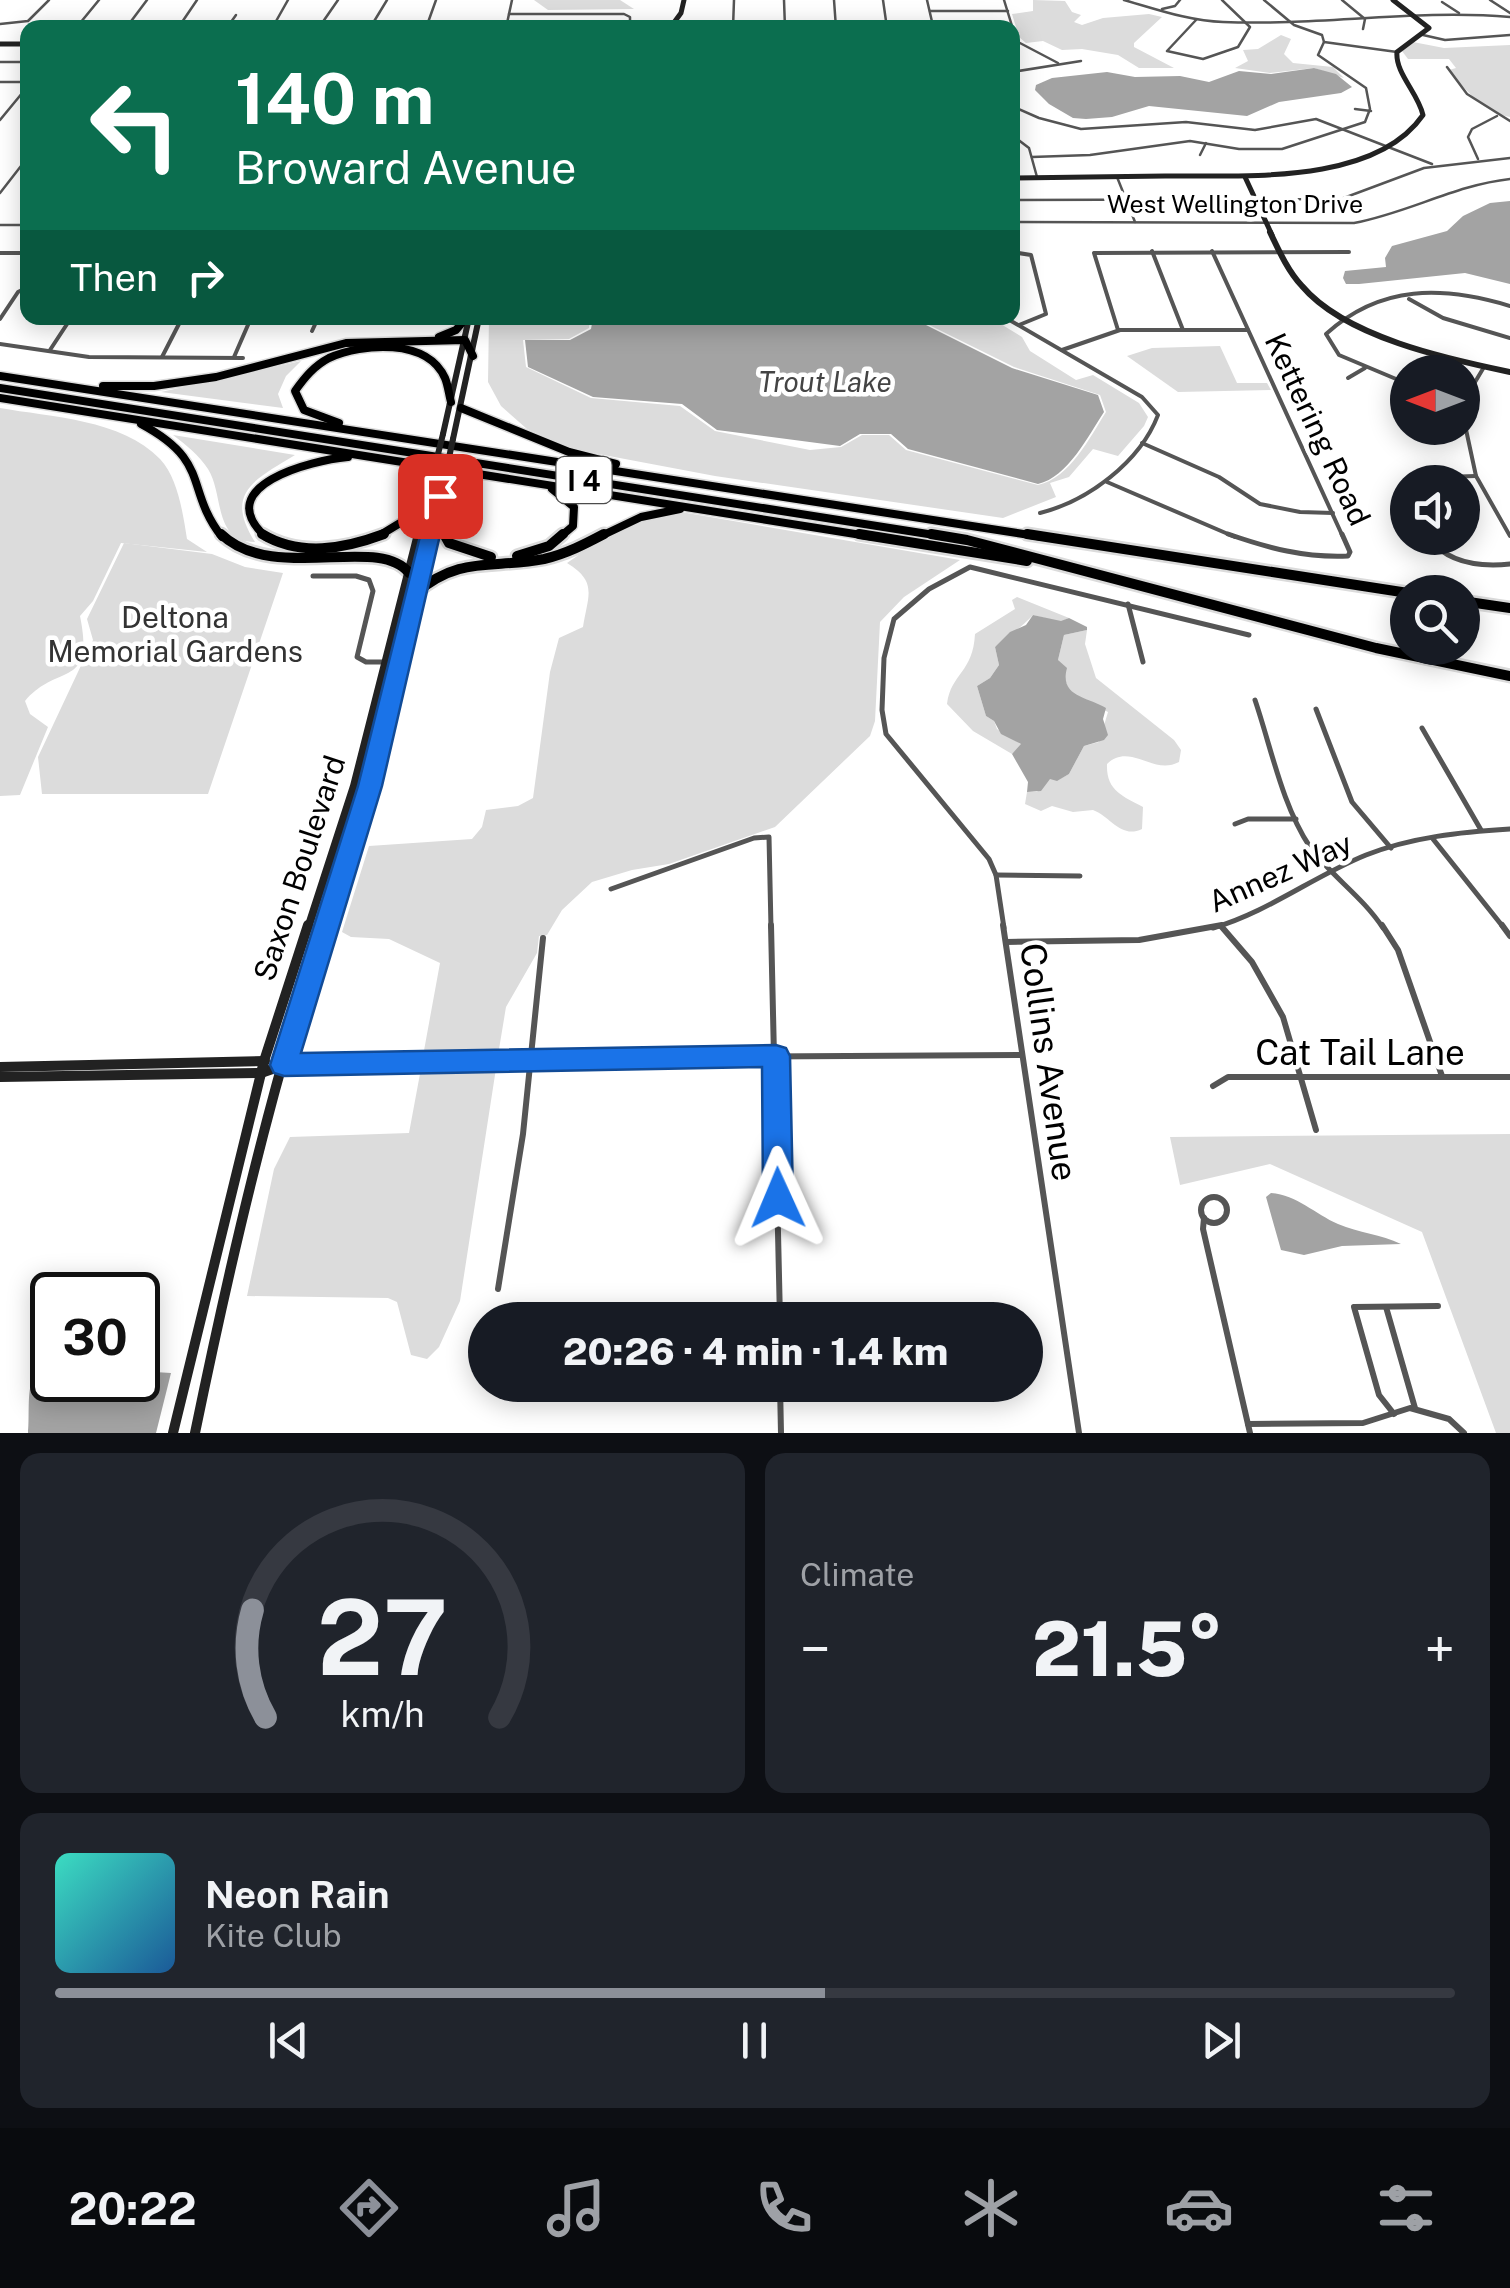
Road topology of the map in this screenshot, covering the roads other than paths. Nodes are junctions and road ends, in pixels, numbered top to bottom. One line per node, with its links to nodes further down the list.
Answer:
1 (49, 0): 25 (street)
2 (99, 0): 26 (street)
3 (338, 0): 28 (street)
4 (512, 0): 19 (street)
5 (928, 0): 16 (street)
6 (1004, 0): 17 (street)
7 (1124, 0): 15 (street)
8 (1180, 0): 15 (street)
9 (1222, 0): 34 (street)
10 (1264, 0): 23 (street)
11 (1342, 0): 24 (street)
12 (1393, 0): 22 (main road)
13 (1490, 0): 21 (street)
14 (1442, 2): 18 (street)
15 (1158, 10): 33 (street)
16 (930, 11): 17 (street); 31 (street)
17 (1008, 11): 32 (street)
18 (1459, 13): 21 (street); 22 (street)
19 (509, 14): 29 (street); 30 (street)
20 (236, 15): 27 (street)
21 (1510, 15)
22 (1417, 16): 24 (street); 36 (main road)
23 (1286, 18): 24 (street); 34 (street); 38 (street)
24 (1365, 19): 35 (street)
25 (26, 20)
26 (83, 20)
27 (232, 20)
28 (322, 20)
29 (508, 20)
30 (630, 20)
31 (932, 20)
32 (1010, 20)
33 (1196, 20): 34 (street); 34 (street)
34 (1245, 22)
35 (1363, 30)
36 (1422, 35): 37 (street); 42 (main road)
37 (1510, 35)
38 (1324, 42): 42 (street); 52 (street)
39 (1020, 43): 40 (street)
40 (1026, 48): 41 (street); 44 (street)
41 (1020, 49)
42 (1398, 52): 59 (main road)
43 (1081, 61): 44 (street)
44 (1058, 63): 46 (street)
45 (1448, 66): 53 (street)
46 (1020, 70)
47 (20, 95): 49 (street)
48 (0, 106): 49 (street)
49 (12, 106): 54 (street)
50 (1356, 109): 52 (street)
51 (1020, 110): 56 (street)
52 (1371, 112): 56 (street)
53 (1498, 116): 55 (street); 63 (street)
54 (0, 120)
55 (1510, 121)
56 (1348, 130): 58 (street); 59 (street)
57 (1020, 141): 61 (street)
58 (1206, 143): 60 (street); 61 (street)
59 (1390, 146): 64 (street); 69 (main road)
60 (1200, 155)
61 (1032, 156): 68 (street)
62 (1510, 158): 63 (street)
63 (1478, 159): 64 (street)
64 (1434, 166): 74 (street)
65 (20, 167): 71 (street)
66 (1118, 177): 68 (main road); 69 (main road); 73 (street)
67 (1020, 178): 68 (main road)
68 (1037, 178)
69 (1245, 178): 74 (main road)
70 (1510, 179): 77 (street, West Wellington Drive)
71 (0, 193)
72 (1020, 200): 73 (street)
73 (1126, 200): 74 (street); 76 (street)
74 (1256, 200): 77 (main road)
75 (1020, 222): 76 (street, West Wellington Drive)
76 (1135, 222): 77 (street, West Wellington Drive)
77 (1268, 224): 80 (main road)
78 (1152, 252): 79 (street); 96 (street); 97 (street)
79 (1212, 252): 80 (street); 98 (street, Kettering Road)
80 (1283, 252): 81 (street); 87 (main road)
81 (1349, 252)
82 (1020, 253): 95 (street)
83 (20, 291): 86 (street)
84 (1407, 298): 85 (street); 87 (street); 100 (street)
85 (1510, 306)
86 (0, 318)
87 (1346, 318): 110 (main road); 111 (street)
88 (66, 325): 104 (street)
89 (178, 325): 107 (street)
90 (248, 325): 108 (street)
91 (315, 325): 99 (street)
92 (459, 325): 101 (highway)
93 (466, 325): 102 (main road, Saxon Boulevard)
94 (478, 325): 106 (main road, Saxon Boulevard)
95 (1020, 325): 105 (street)
96 (1118, 330): 97 (street); 105 (street)
97 (1183, 330): 98 (street)
98 (1248, 330): 132 (street, Kettering Road)
99 (312, 331)
100 (1510, 338)
101 (423, 340): 102 (highway); 117 (highway)
102 (465, 340): 106 (highway); 120 (main road, Saxon Boulevard)
103 (0, 344): 104 (street)
104 (50, 350): 107 (street)
105 (1062, 350): 124 (street)
106 (473, 356): 121 (main road, Saxon Boulevard)
107 (162, 357): 108 (street)
108 (234, 357): 109 (street)
109 (242, 358)
110 (1484, 367): 112 (main road); 113 (street)
111 (1365, 368): 115 (street); 116 (street)
112 (1510, 372)
113 (1480, 374)
114 (0, 376): 117 (highway, I 4)
115 (1390, 377)
116 (1348, 378)
117 (47, 382): 123 (highway, I 4)
118 (0, 388): 141 (highway, I 4)
119 (0, 398): 122 (highway)
120 (451, 402): 123 (highway); 126 (main road, Saxon Boulevard, bridge)
121 (461, 408): 126 (main road, Saxon Boulevard, bridge); 130 (highway)
122 (106, 414): 125 (highway); 138 (highway)
123 (388, 436): 130 (highway, I 4)
124 (1141, 443): 128 (street); 132 (street)
125 (395, 461): 126 (highway); 127 (highway)
126 (439, 475): 134 (main road, Saxon Boulevard); 138 (main road, Saxon Boulevard)
127 (532, 482): 133 (highway); 134 (highway)
128 (1107, 482): 131 (street); 132 (street, Kettering Road)
129 (1480, 483): 135 (street)
130 (705, 484): 140 (highway, I 4)
131 (1040, 513)
132 (1332, 513)
133 (736, 514): 141 (highway); 142 (highway)
134 (435, 516): 142 (main road, Saxon Boulevard)
135 (1510, 536)
136 (1445, 555): 137 (street)
137 (1510, 564)
138 (408, 573): 147 (main road, Saxon Boulevard)
139 (313, 576): 147 (street)
140 (1390, 589)
141 (1164, 593): 150 (highway, I 4)
142 (416, 594): 148 (main road, Saxon Boulevard)
143 (1128, 604): 146 (street); 149 (street); 165 (street, Collins Avenue)
144 (1480, 604): 145 (highway)
145 (1510, 608)
146 (1249, 635)
147 (386, 662): 148 (street); 154 (main road, Saxon Boulevard)
148 (402, 662): 160 (main road, Saxon Boulevard)
149 (1143, 662)
150 (1510, 676)
151 (1255, 700): 155 (street)
152 (1316, 709): 162 (street)
153 (1422, 728): 158 (street)
154 (346, 811): 157 (main road, Saxon Boulevard); 160 (main road)
155 (1296, 818): 156 (street); 164 (street)
156 (1235, 824)
157 (340, 830): 163 (main road); 177 (main road, Saxon Boulevard)
158 (1481, 830): 159 (street, Annez Way); 161 (street, Annez Way)
159 (1510, 830)
160 (357, 831): 163 (main road, Saxon Boulevard)
161 (1434, 839): 162 (street, Annez Way); 169 (street)
162 (1390, 848): 164 (street, Annez Way)
163 (349, 856): 175 (main road, Saxon Boulevard)
164 (1333, 873): 168 (street, Annez Way); 179 (street)
165 (996, 875): 166 (street); 171 (street, Collins Avenue)
166 (1080, 876)
167 (611, 889): 173 (street)
168 (1221, 926): 171 (street, Annez Way); 178 (street)
169 (1510, 936)
170 (543, 938): 174 (street)
171 (1006, 942): 172 (street, Collins Avenue)
172 (1022, 1055): 173 (street); 196 (street, Collins Avenue)
173 (776, 1056): 174 (street); 186 (street)
174 (530, 1058): 175 (street); 185 (street)
175 (284, 1065): 177 (main road); 194 (main road, Saxon Boulevard)
176 (0, 1067): 177 (main road)
177 (263, 1067): 180 (main road); 193 (main road, Saxon Boulevard)
178 (1300, 1076): 179 (street, Cat Tail Lane); 182 (street, Cat Tail Lane); 183 (street)
179 (1442, 1076): 181 (street, Cat Tail Lane)
180 (0, 1077)
181 (1510, 1077)
182 (1213, 1086)
183 (1316, 1130)
184 (1204, 1218): 184 (street); 192 (street)
185 (498, 1289)
186 (780, 1302)
187 (1438, 1306): 188 (street)
188 (1386, 1307): 190 (street); 191 (street)
189 (780, 1402): 195 (street)
190 (1415, 1408): 191 (street); 197 (street)
191 (1394, 1414): 192 (street)
192 (1249, 1428)
193 (172, 1433)
194 (195, 1433)
195 (781, 1433)
196 (1079, 1433)
197 (1464, 1433)

